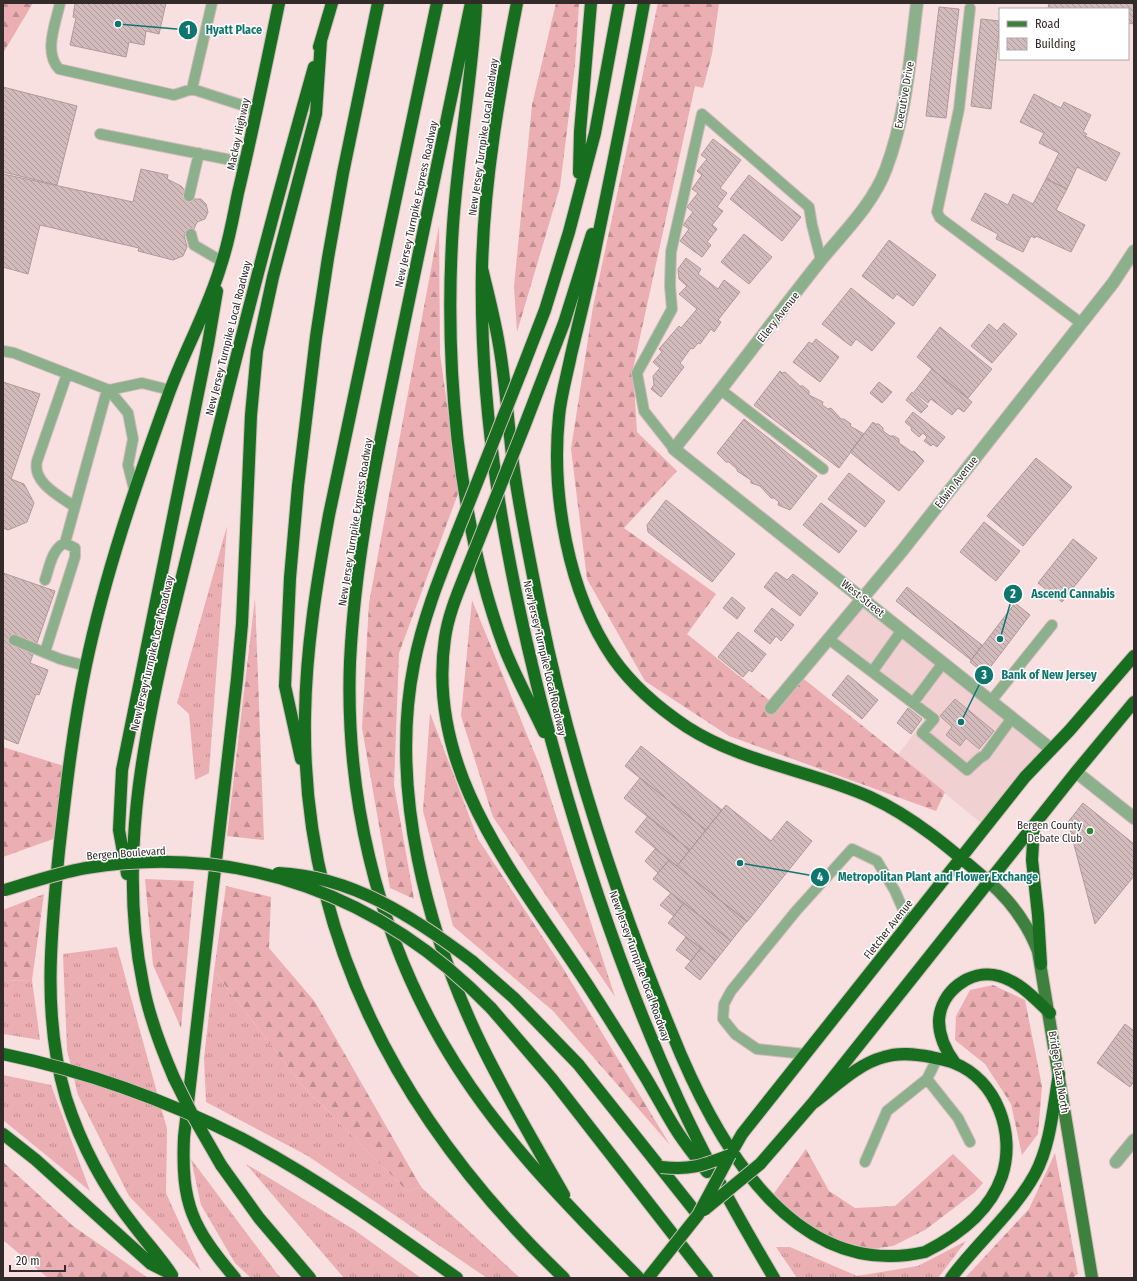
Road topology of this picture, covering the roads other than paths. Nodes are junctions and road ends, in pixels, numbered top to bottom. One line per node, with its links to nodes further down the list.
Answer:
1 (60, 3): 19 (lane)
2 (204, 3): 15 (lane)
3 (279, 3): 20 (highway, Mackay Highway)
4 (332, 3): 18 (highway, New Jersey Turnpike Local Roadway)
5 (378, 3): 63 (highway)
6 (434, 3): 17 (highway)
7 (437, 3): 17 (highway, New Jersey Turnpike Express Roadway)
8 (471, 3): 90 (highway, New Jersey Turnpike Express Roadway)
9 (476, 3): 61 (highway)
10 (517, 3): 32 (highway, New Jersey Turnpike Local Roadway)
11 (591, 3): 25 (highway)
12 (619, 3): 25 (highway)
13 (644, 3): 27 (highway)
14 (917, 3): 24 (street, Executive Drive)
15 (211, 8): 19 (lane)
16 (970, 8): 33 (lane)
17 (434, 18): 63 (highway, New Jersey Turnpike Express Roadway)
18 (321, 40): 70 (highway, New Jersey Turnpike Local Roadway); 95 (highway)
19 (192, 89): 20 (lane)
20 (257, 110): 23 (highway, Mackay Highway)
21 (100, 134): 22 (lane)
22 (199, 153): 23 (lane); 26 (lane)
23 (246, 163): 31 (highway, Mackay Highway)
24 (879, 183): 30 (street, Ellery Avenue)
25 (578, 192): 90 (highway, bridge)
26 (189, 196)
27 (606, 196): 66 (highway); 87 (highway, bridge)
28 (191, 234): 31 (lane)
29 (1134, 251): 33 (street, Edwin Avenue)
30 (821, 260): 38 (street, Ellery Avenue); 39 (lane)
31 (221, 266): 37 (highway); 70 (highway)
32 (482, 268): 61 (highway, New Jersey Turnpike Local Roadway); 92 (highway)
33 (1081, 323): 45 (street, Edwin Avenue)
34 (3, 351): 35 (lane)
35 (66, 374): 36 (lane); 42 (lane)
36 (108, 390): 37 (lane); 41 (lane); 42 (lane)
37 (170, 390): 41 (highway)
38 (721, 390): 39 (street, Ellery Avenue); 40 (lane)
39 (674, 449): 45 (street, West Street)
40 (823, 469)
41 (135, 492): 53 (highway)
42 (75, 507): 43 (lane)
43 (65, 543): 44 (lane); 50 (lane)
44 (45, 580)
45 (863, 598): 47 (street, West Street); 49 (street, Edwin Avenue)
46 (1052, 625): 55 (lane)
47 (902, 630): 52 (street, West Street); 54 (lane)
48 (14, 640): 50 (lane)
49 (830, 640): 54 (lane); 58 (street, Edwin Avenue)
50 (45, 652): 53 (lane)
51 (1134, 656): 60 (highway, Fletcher Avenue)
52 (943, 663): 55 (street, West Street); 57 (lane)
53 (86, 666): 94 (highway)
54 (872, 672): 57 (lane)
55 (991, 701): 59 (street, West Street)
56 (1134, 702): 62 (highway, Fletcher Avenue)
57 (913, 703): 59 (lane)
58 (771, 708)
59 (1012, 718): 60 (street, West Street)
60 (1051, 749): 66 (highway, Fletcher Avenue)
61 (557, 760): 89 (highway, New Jersey Turnpike Local Roadway)
62 (1076, 772): 64 (street); 65 (highway, Fletcher Avenue)
63 (310, 801): 98 (highway, New Jersey Turnpike Express Roadway)
64 (1134, 818)
65 (1034, 825): 68 (highway, Fletcher Avenue); 72 (highway)
66 (960, 857): 68 (highway); 71 (highway, Fletcher Avenue)
67 (254, 872): 69 (highway, Bergen Boulevard, bridge); 88 (highway, bridge); 101 (highway, bridge)
68 (989, 882): 72 (main road, Bridge Plaza North); 80 (highway, Fletcher Avenue)
69 (4, 890)
70 (134, 909): 96 (highway, New Jersey Turnpike Local Roadway, bridge)
71 (909, 923): 75 (highway, Fletcher Avenue); 75 (lane)
72 (1041, 964): 73 (main road, Bridge Plaza North)
73 (1050, 1013): 77 (highway); 78 (main road, Bridge Plaza North)
74 (3, 1054): 97 (highway, bridge)
75 (805, 1054): 84 (highway, Fletcher Avenue)
76 (938, 1059): 77 (highway); 79 (lane); 80 (highway)
77 (955, 1063): 93 (highway)
78 (1059, 1074): 103 (highway); 104 (main road, Bridge Plaza North)
79 (927, 1079): 83 (lane); 85 (lane)
80 (812, 1104): 91 (highway, Fletcher Avenue, bridge)
81 (3, 1134): 94 (highway)
82 (1134, 1140): 86 (street)
83 (970, 1142)
84 (730, 1155): 87 (highway, bridge); 91 (highway, Fletcher Avenue, bridge)
85 (865, 1162)
86 (1116, 1162)
87 (702, 1166): 88 (highway, bridge); 89 (highway)
88 (661, 1167): 91 (highway)
89 (732, 1206): 102 (highway, New Jersey Turnpike Local Roadway)
90 (575, 1213): 99 (highway, New Jersey Turnpike Express Roadway)
91 (698, 1215): 100 (highway, Fletcher Avenue, bridge)
92 (806, 1243)
93 (873, 1267)
94 (174, 1276)
95 (235, 1278)
96 (310, 1278)
97 (457, 1278)
98 (564, 1278)
99 (639, 1278)
100 (648, 1278)
101 (707, 1278)
102 (774, 1278)
103 (951, 1278)
104 (1092, 1278)

